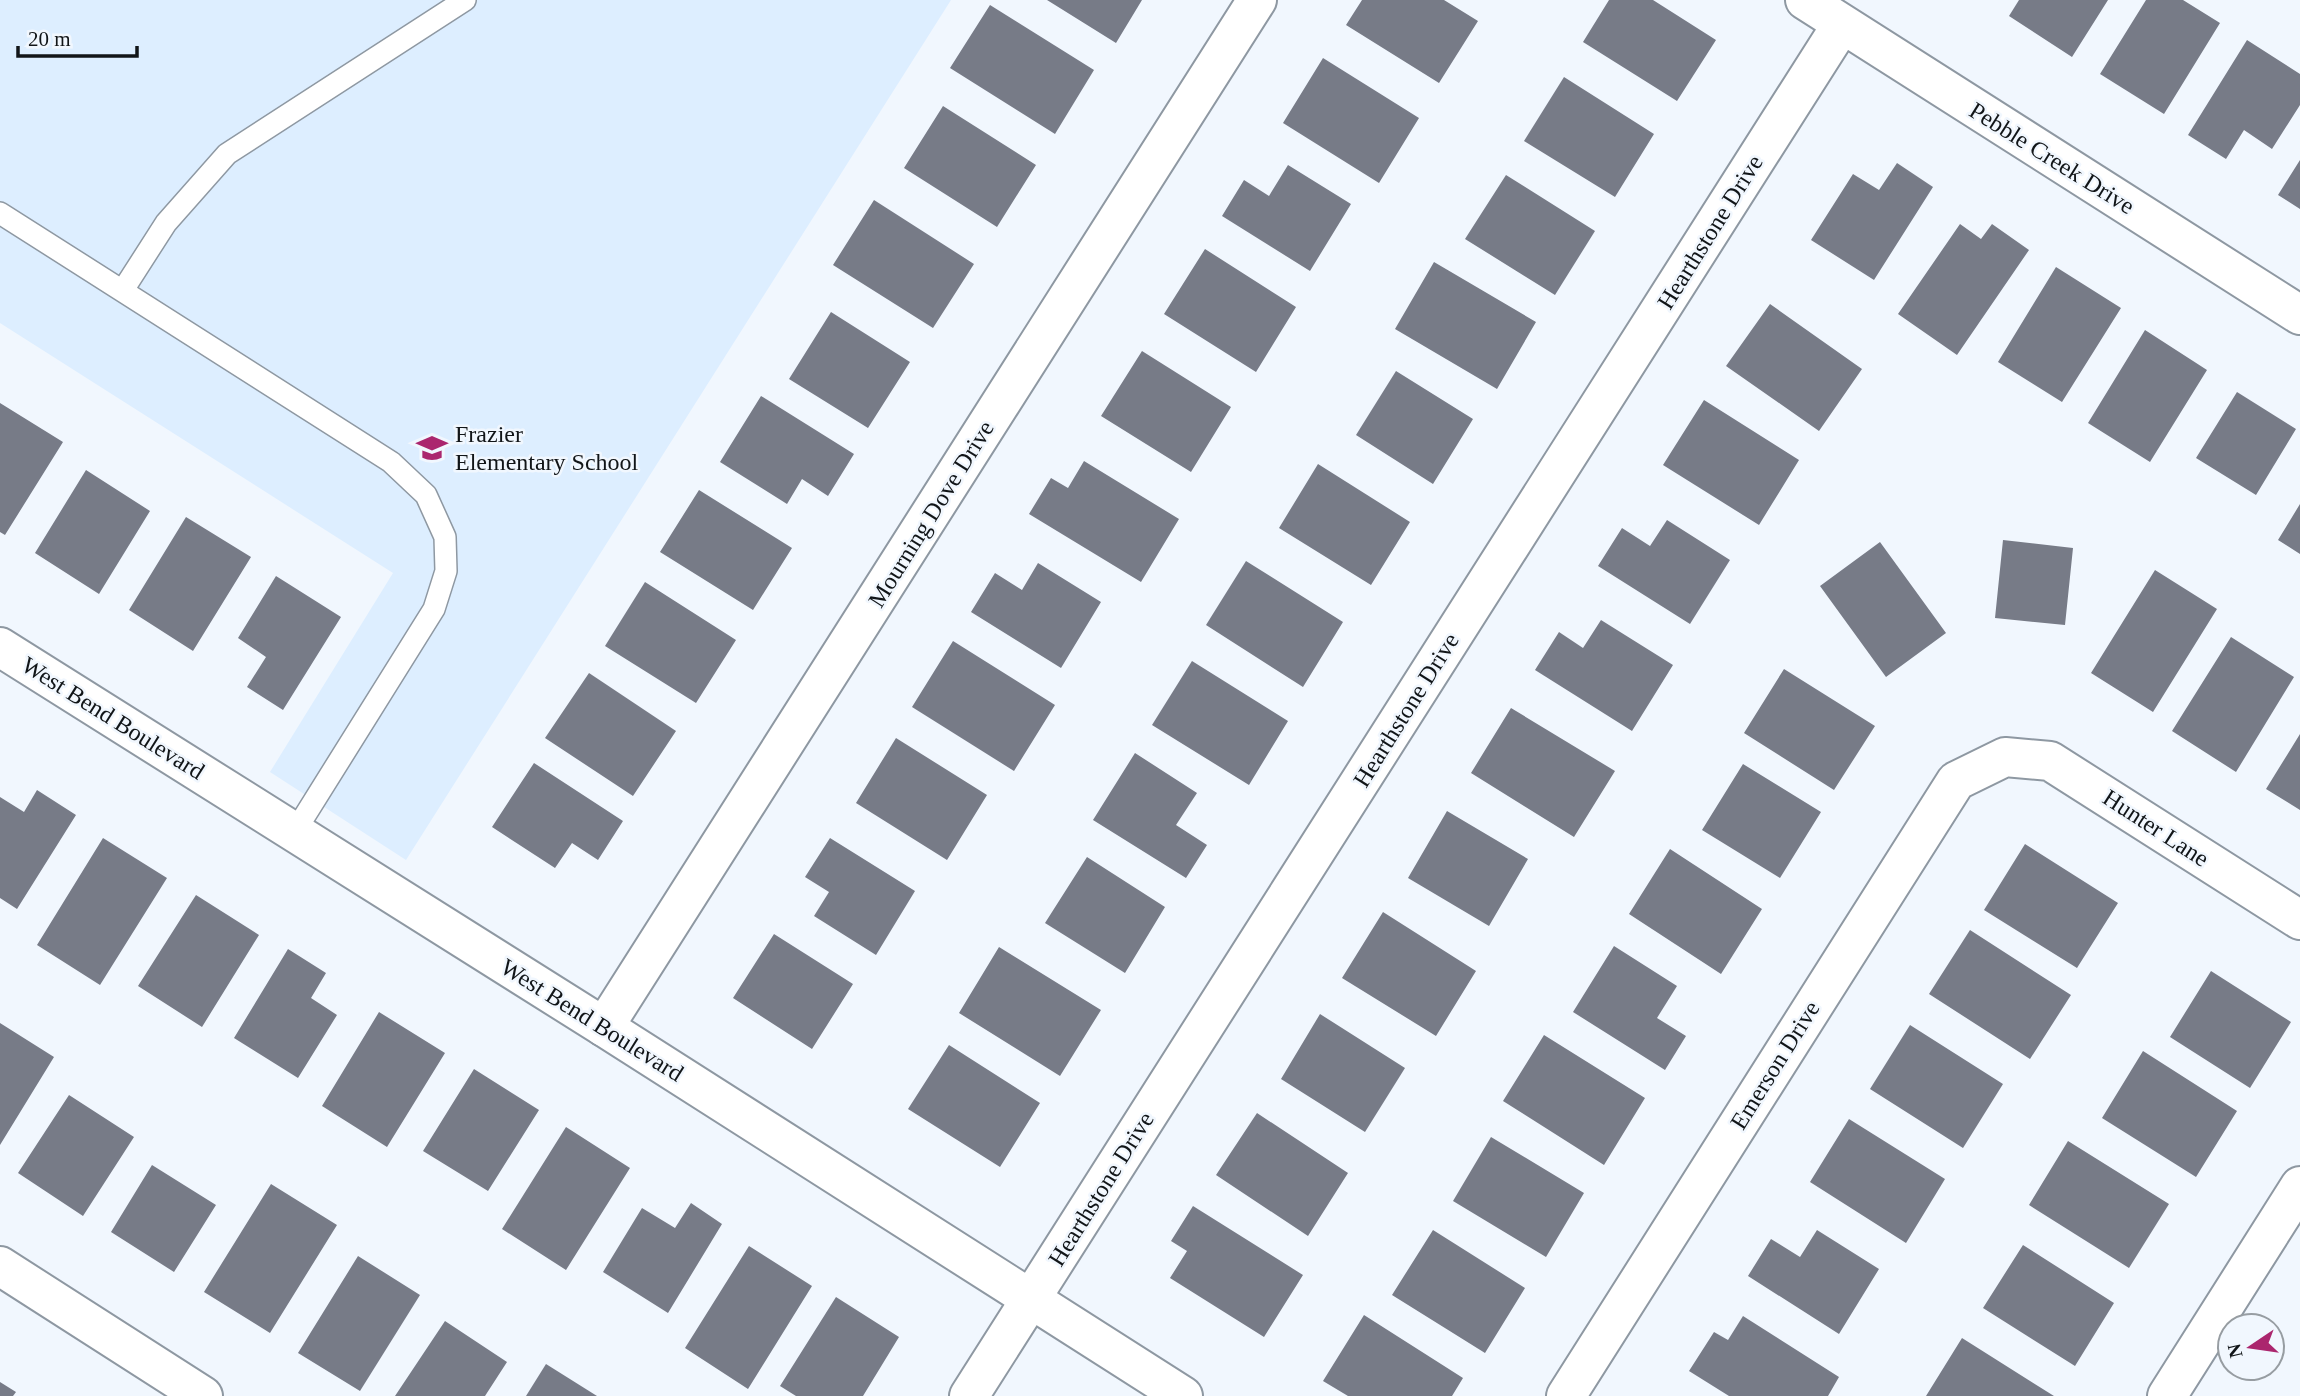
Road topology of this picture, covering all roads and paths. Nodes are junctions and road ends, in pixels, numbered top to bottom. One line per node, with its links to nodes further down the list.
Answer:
1 (465, 0): 6 (lane)
2 (1257, 0): 12 (street, Mourning Dove Drive)
3 (1805, 0): 4 (street, Pebble Creek Drive)
4 (1842, 24): 7 (street, Pebble Creek Drive); 15 (street, Hearthstone Drive)
5 (0, 213): 6 (lane)
6 (123, 290): 10 (lane)
7 (2300, 315)
8 (0, 647): 10 (street, West Bend Boulevard)
9 (2005, 757): 11 (street, Hunter Lane); 19 (street, Emerson Drive)
10 (294, 833): 12 (street, West Bend Boulevard)
11 (2300, 920)
12 (604, 1027): 15 (street, West Bend Boulevard)
13 (2300, 1186): 20 (street)
14 (0, 1266): 16 (street)
15 (1031, 1299): 17 (street, Hearthstone Drive); 18 (street, West Bend Boulevard)
16 (203, 1396)
17 (969, 1396)
18 (1183, 1396)
19 (1566, 1396)
20 (2167, 1396)

